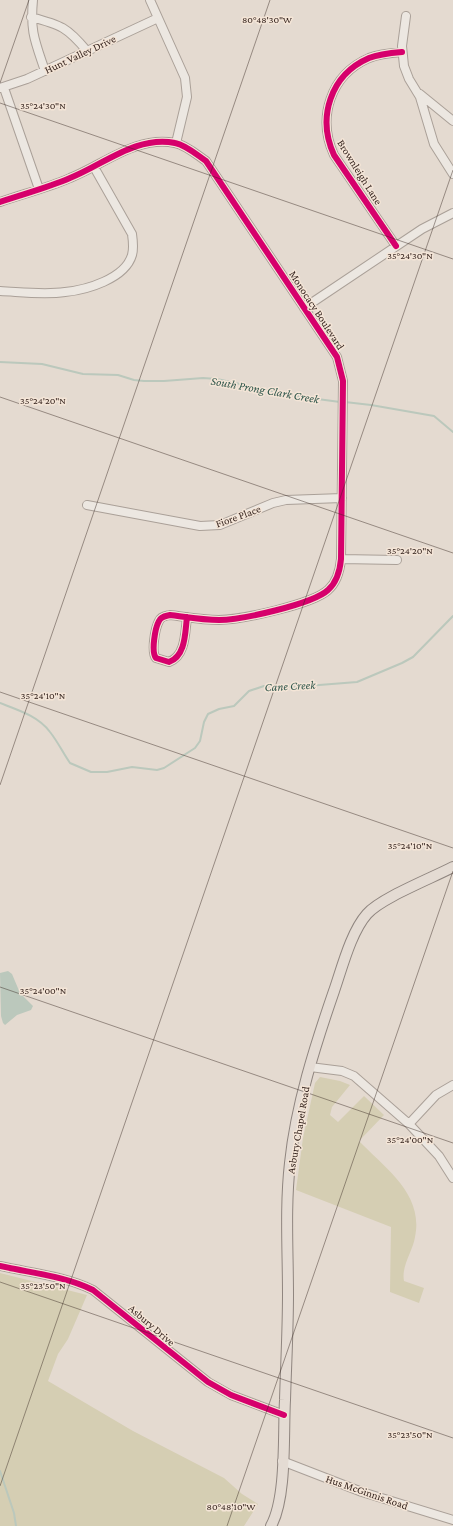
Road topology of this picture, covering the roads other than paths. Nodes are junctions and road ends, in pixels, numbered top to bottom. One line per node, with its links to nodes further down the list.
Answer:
1 (33, 0): 4 (street)
2 (150, 0): 5 (street)
3 (406, 16): 7 (street)
4 (31, 17): 6 (street); 8 (street)
5 (158, 18): 6 (street, Hunt Valley Drive); 12 (street)
6 (87, 51): 8 (street, Hunt Valley Drive)
7 (402, 52): 10 (street); 18 (street, Brownleigh Lane)
8 (45, 70): 9 (street, Hunt Valley Drive)
9 (2, 88): 15 (street)
10 (419, 94): 11 (street); 14 (street)
11 (453, 121)
12 (176, 143): 13 (street, Monocacy Boulevard); 20 (street, Monocacy Boulevard)
13 (94, 167): 15 (street, Monocacy Boulevard); 19 (street)
14 (453, 174)
15 (39, 189): 16 (street, Monocacy Boulevard)
16 (0, 202)
17 (453, 213): 18 (street)
18 (396, 246): 20 (street)
19 (0, 291)
20 (304, 308): 21 (street, Monocacy Boulevard)
21 (342, 498): 22 (street, Fiore Place); 23 (street, Monocacy Boulevard)
22 (87, 505)
23 (341, 559): 24 (street); 25 (street, Monocacy Boulevard)
24 (397, 560)
25 (187, 617): 25 (street, Monocacy Boulevard)
26 (453, 867): 27 (main road, Asbury Chapel Road)
27 (310, 1066): 29 (street); 32 (main road, Asbury Chapel Road)
28 (453, 1085): 29 (street)
29 (408, 1124): 30 (street)
30 (453, 1178)
31 (0, 1266): 32 (street, Asbury Drive)
32 (284, 1415): 33 (main road, Asbury Chapel Road)
33 (282, 1461): 34 (street, Hus McGinnis Road); 35 (main road, Asbury Chapel Road)
34 (453, 1520)
35 (271, 1526)

